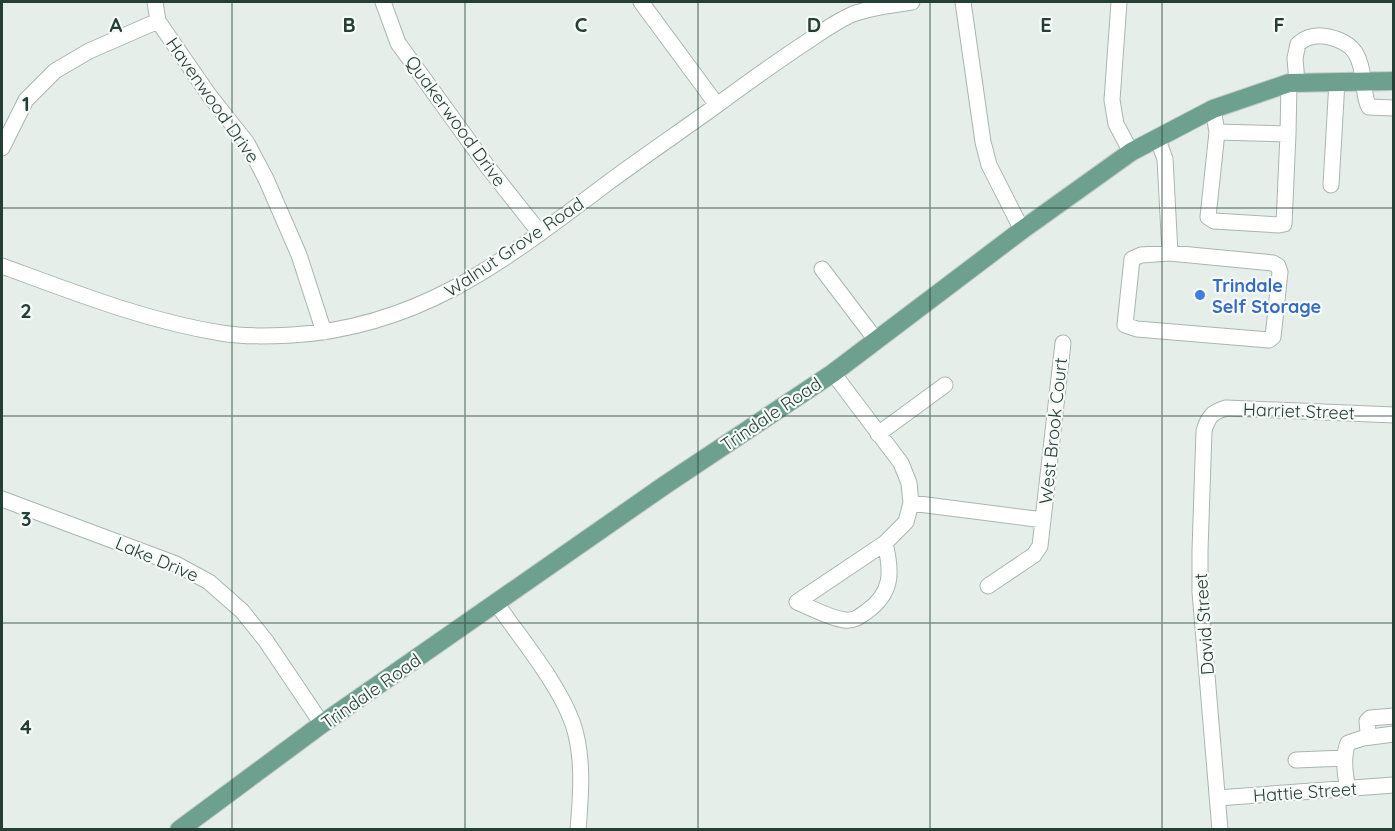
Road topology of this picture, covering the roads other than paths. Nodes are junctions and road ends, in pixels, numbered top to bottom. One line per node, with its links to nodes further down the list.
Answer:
1 (155, 2): 7 (street, Havenwood Drive)
2 (383, 2): 22 (street, Quakerwood Drive)
3 (641, 2): 12 (street)
4 (912, 2): 12 (street, Walnut Grove Road)
5 (963, 2): 21 (street)
6 (1119, 2): 19 (street)
7 (158, 21): 18 (street); 26 (street, Havenwood Drive)
8 (1364, 80): 9 (main road, Trindale Road); 10 (main road, Trindale Road); 11 (street); 13 (street)
9 (1337, 81): 11 (main road, Trindale Road); 20 (street)
10 (1394, 81)
11 (1293, 83): 14 (main road, Trindale Road); 16 (street)
12 (717, 105): 22 (street, Walnut Grove Road)
13 (1394, 108)
14 (1213, 109): 15 (street); 17 (main road, Trindale Road)
15 (1217, 132): 16 (street); 16 (street)
16 (1288, 134)
17 (1157, 137): 19 (main road, Trindale Road); 23 (street)
18 (2, 148)
19 (1131, 152): 21 (main road, Trindale Road)
20 (1331, 185)
21 (1022, 230): 27 (main road, Trindale Road)
22 (540, 233): 26 (street, Walnut Grove Road)
23 (1170, 253): 23 (street)
24 (2, 266): 26 (street, Walnut Grove Road)
25 (822, 269): 27 (street)
26 (324, 332)
27 (876, 340): 29 (main road, Trindale Road)
28 (1063, 343): 36 (street, West Brook Court)
29 (833, 373): 33 (street); 39 (main road, Trindale Road)
30 (945, 385): 33 (street)
31 (1394, 415): 32 (street, Harriet Street)
32 (1207, 418): 48 (street, David Street)
33 (878, 434): 35 (street)
34 (2, 499): 41 (street, Lake Drive)
35 (911, 503): 36 (street, West Brook Court); 37 (street)
36 (1043, 519): 38 (street, West Brook Court)
37 (885, 543): 37 (street)
38 (988, 586)
39 (496, 604): 41 (main road, Trindale Road); 50 (street)
40 (1394, 716): 43 (street)
41 (322, 724): 49 (main road, Trindale Road)
42 (1394, 734): 43 (street)
43 (1366, 737): 44 (street)
44 (1345, 758): 45 (street); 47 (street)
45 (1296, 760)
46 (1394, 785): 47 (street, Hattie Street)
47 (1348, 789): 48 (street, Hattie Street)
48 (1218, 798): 51 (street, David Street)
49 (179, 830)
50 (578, 830)
51 (1220, 830)

